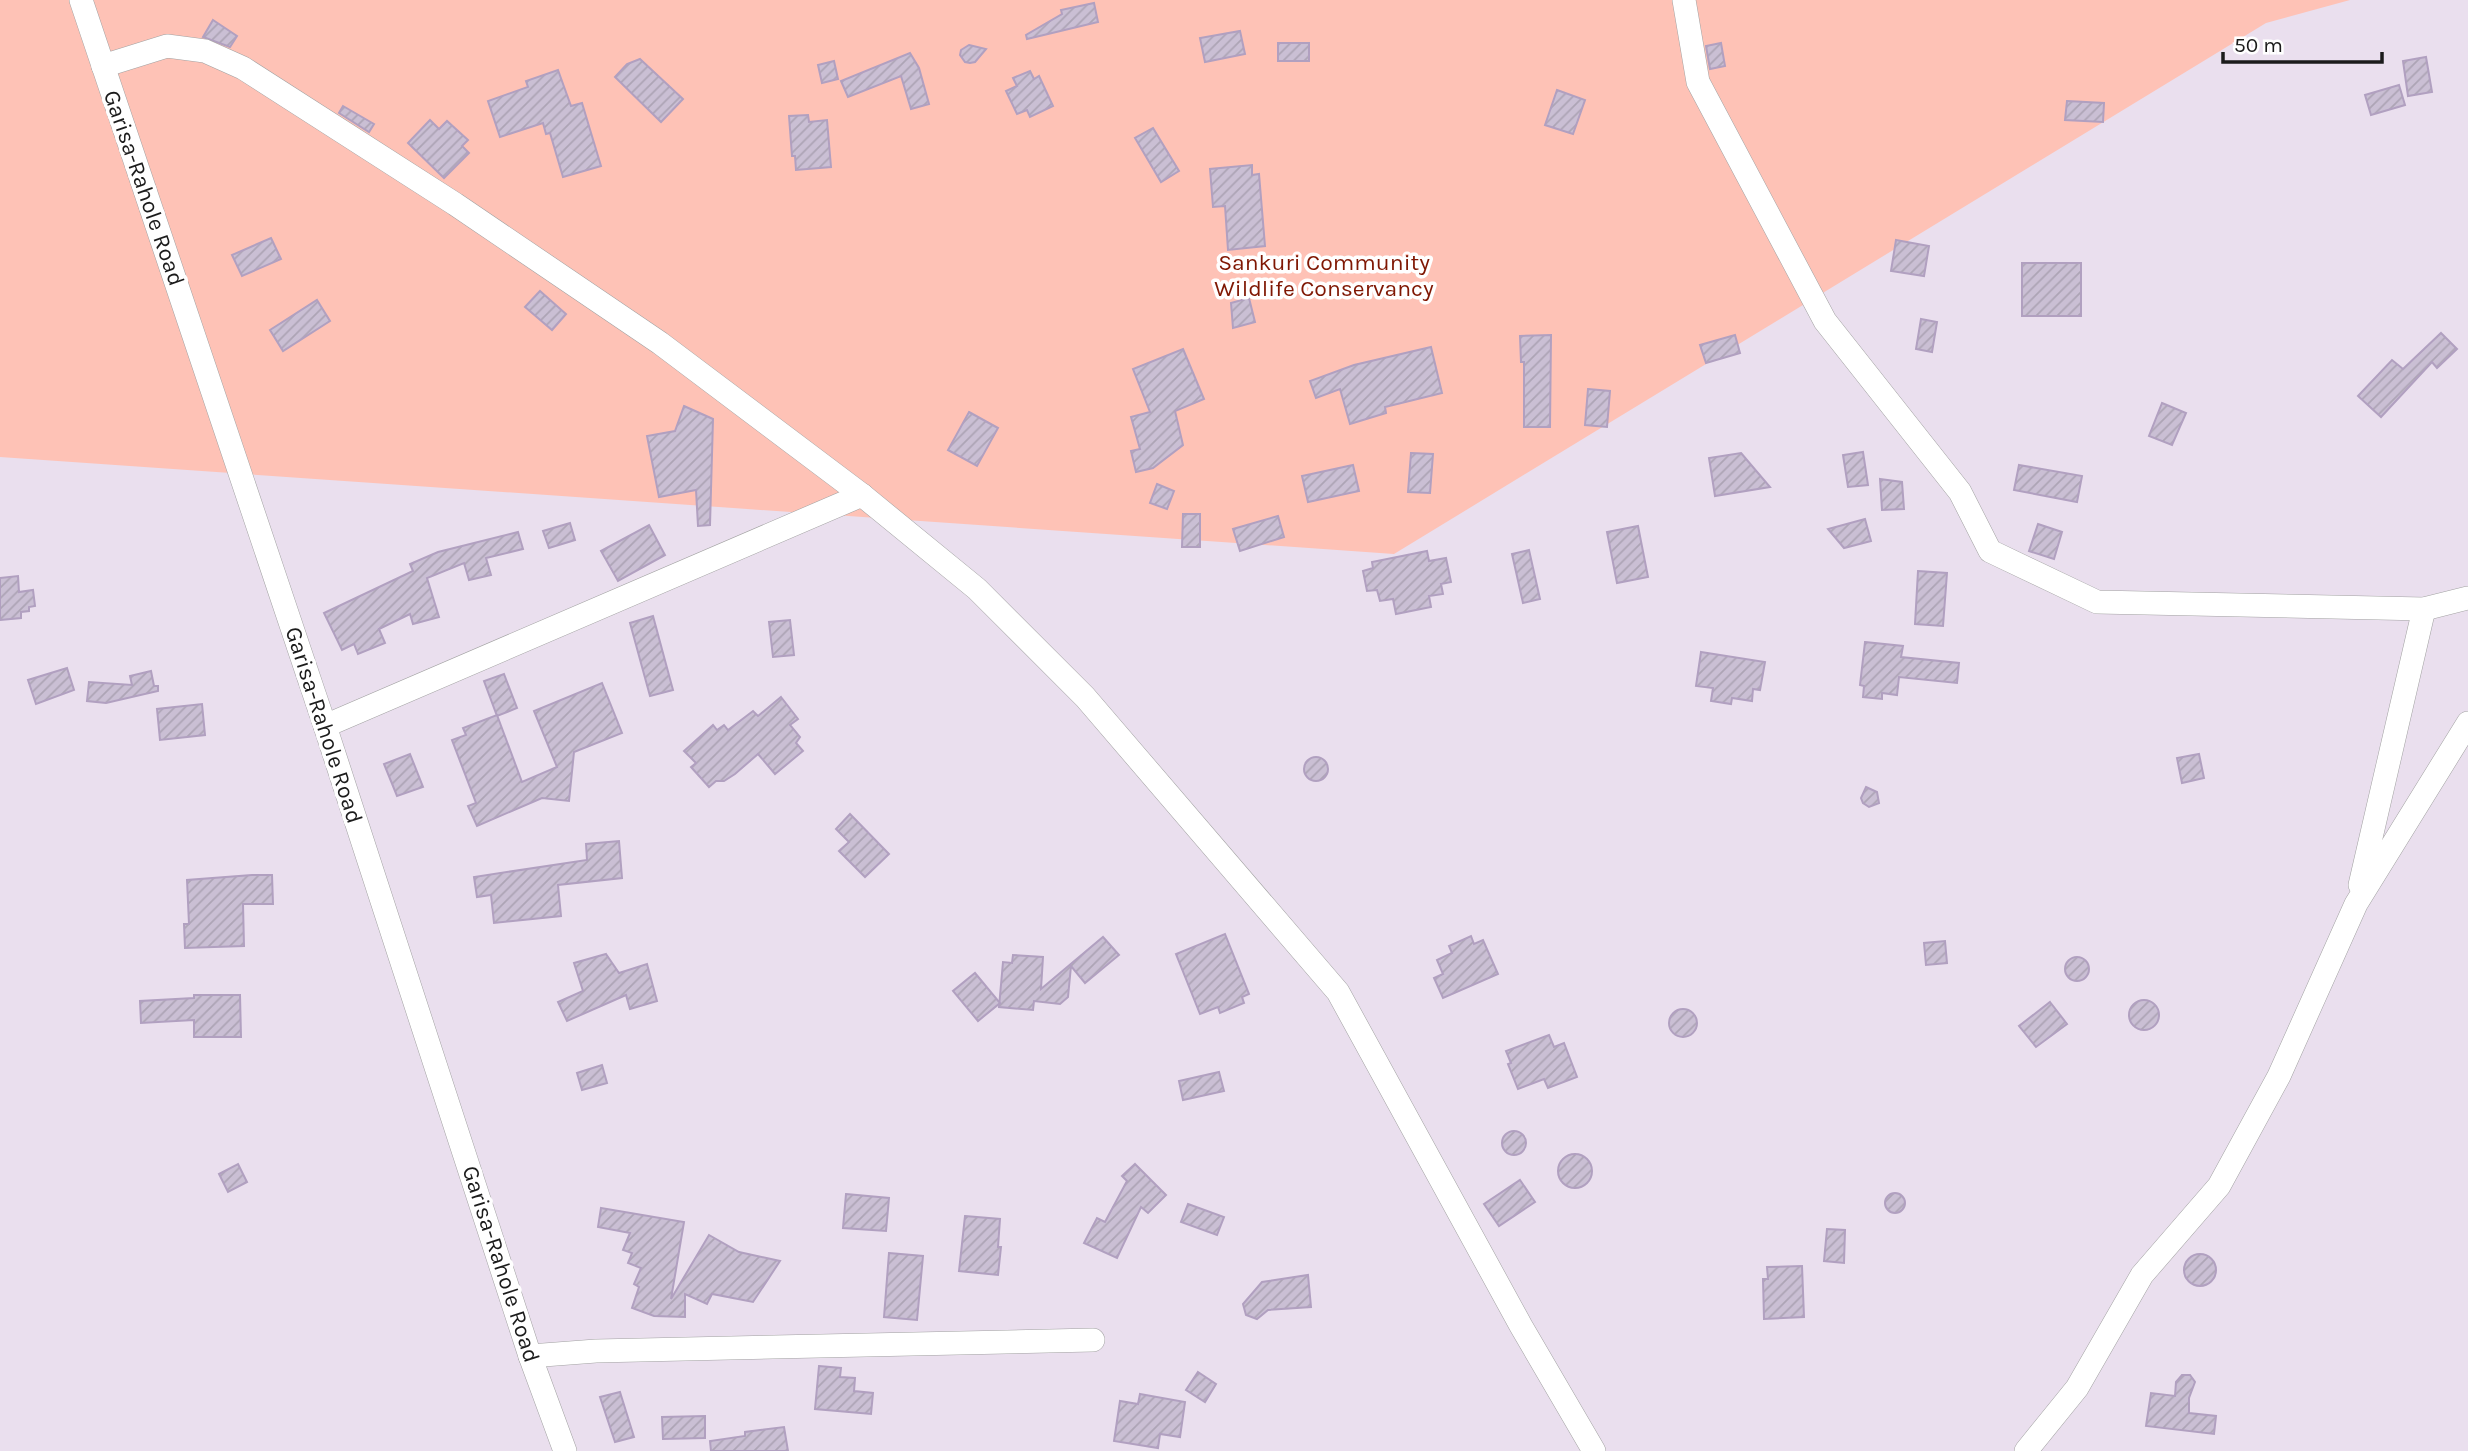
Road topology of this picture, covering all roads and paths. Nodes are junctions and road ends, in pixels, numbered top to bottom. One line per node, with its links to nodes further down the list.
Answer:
1 (81, 0): 3 (street, Garisa-Rahole Road)
2 (1684, 0): 6 (street)
3 (103, 66): 4 (street); 8 (street, Garisa-Rahole Road)
4 (862, 495): 8 (street); 13 (street)
5 (2468, 598): 6 (street)
6 (2424, 609): 9 (street)
7 (2468, 723): 9 (street)
8 (325, 726): 11 (street, Garisa-Rahole Road)
9 (2356, 904): 14 (street)
10 (1093, 1340): 11 (street)
11 (530, 1356): 12 (street, Garisa-Rahole Road)
12 (565, 1451)
13 (1594, 1451)
14 (2026, 1451)

